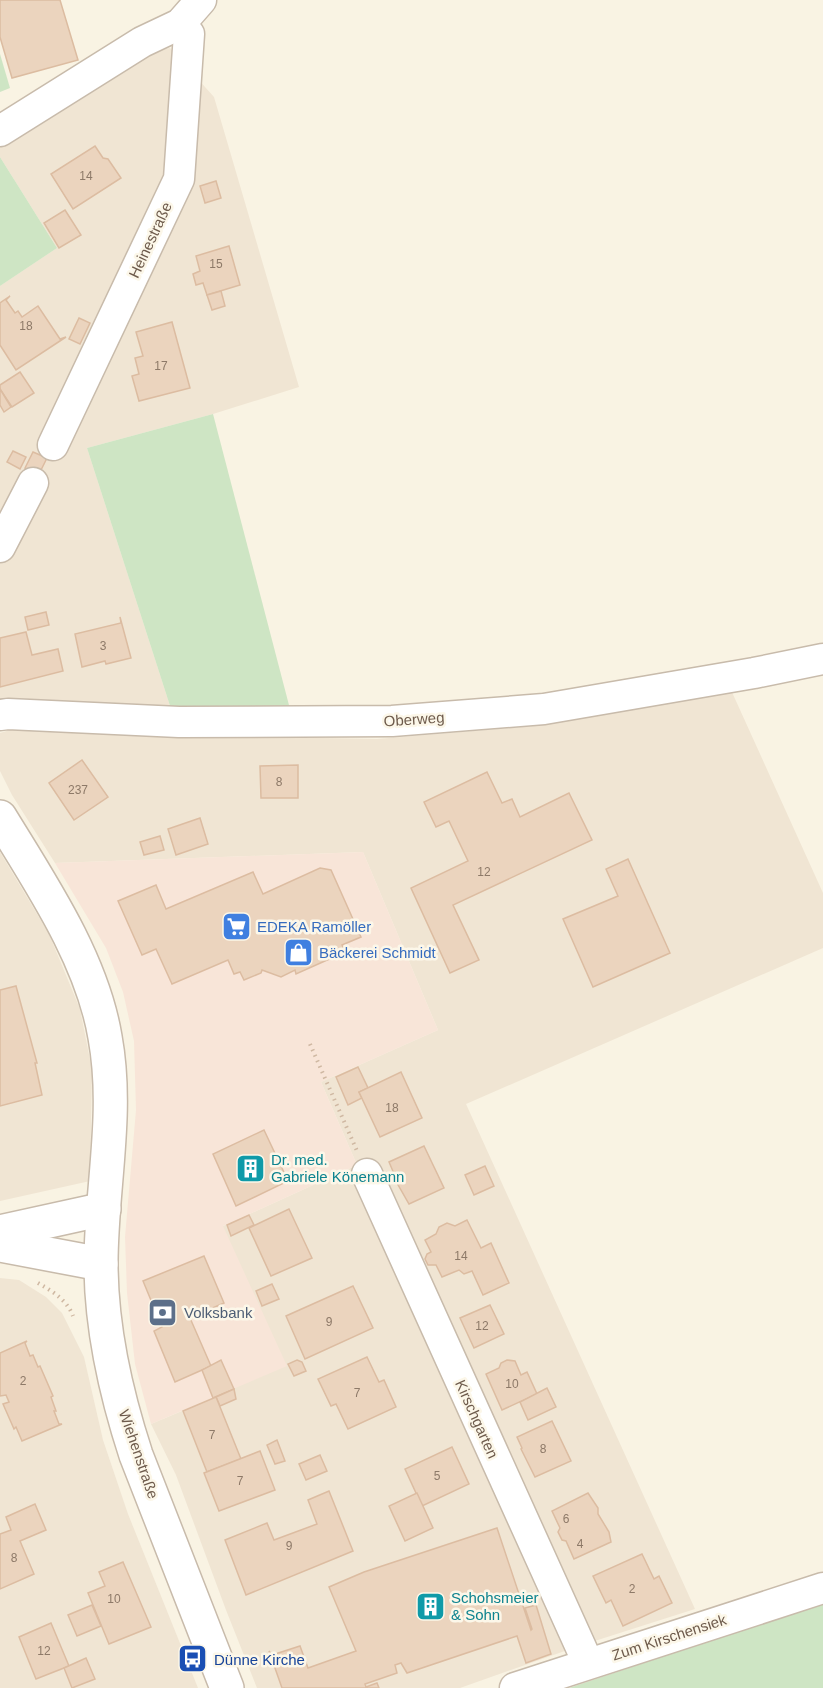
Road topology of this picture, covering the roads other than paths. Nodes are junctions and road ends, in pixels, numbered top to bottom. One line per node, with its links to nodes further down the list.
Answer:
1 (201, 0): 2 (street)
2 (180, 24): 3 (street); 4 (street, Heinestraße)
3 (0, 131)
4 (53, 445)
5 (33, 483): 6 (street)
6 (0, 547)
7 (823, 659): 8 (street, Oberweg)
8 (0, 715)
9 (0, 817): 11 (street, Wiehenstraße)
10 (367, 1174): 16 (street, Kirschgarten)
11 (104, 1209): 12 (street); 14 (street, Wiehenstraße)
12 (0, 1232)
13 (0, 1245): 14 (street)
14 (101, 1264): 17 (street, Wiehenstraße)
15 (823, 1588): 16 (street, Zum Kirschensiek)
16 (588, 1663): 18 (street, Zum Kirschensiek)
17 (227, 1688)
18 (515, 1688)

